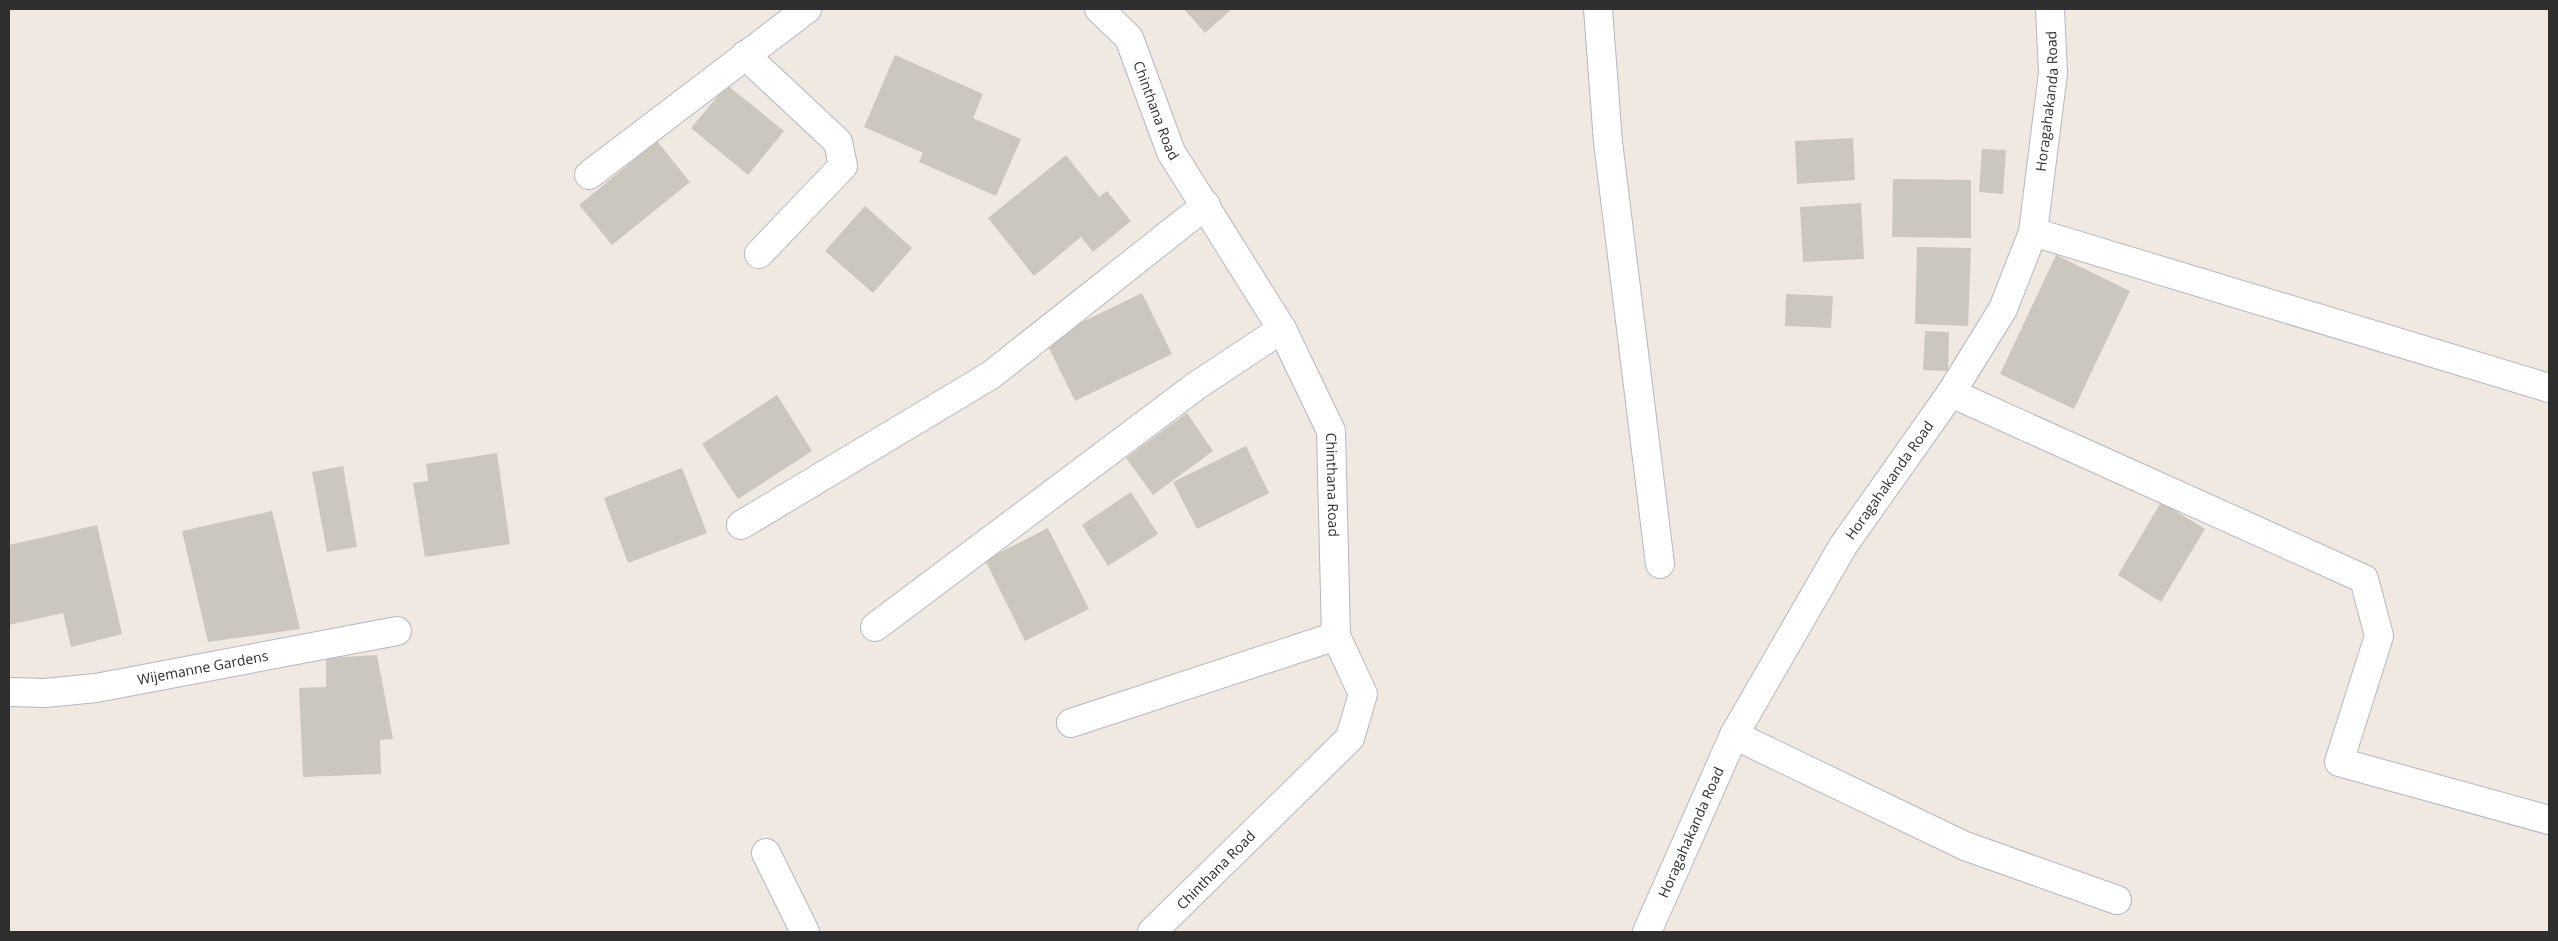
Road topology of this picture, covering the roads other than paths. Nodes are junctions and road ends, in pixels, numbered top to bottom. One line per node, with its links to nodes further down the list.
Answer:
1 (807, 9): 5 (street)
2 (1099, 9): 7 (street, Chinthana Road)
3 (1598, 9): 14 (street)
4 (2050, 9): 8 (street, Horagahakanda Road)
5 (745, 55): 6 (street); 9 (street)
6 (589, 175)
7 (1206, 205): 10 (street, Chinthana Road); 13 (street)
8 (2033, 232): 11 (street); 12 (street, Horagahakanda Road)
9 (759, 254)
10 (1282, 329): 15 (street); 17 (street, Chinthana Road)
11 (2549, 388)
12 (1951, 393): 20 (street, Horagahakanda Road); 21 (street)
13 (741, 525)
14 (1660, 564)
15 (875, 627)
16 (397, 631): 18 (street, Wijemanne Gardens)
17 (1336, 636): 19 (street); 25 (street, Chinthana Road)
18 (9, 692)
19 (1071, 723)
20 (1734, 735): 23 (street); 26 (street, Horagahakanda Road)
21 (2549, 820)
22 (766, 853): 24 (street)
23 (2117, 900)
24 (805, 932)
25 (1152, 932)
26 (1646, 932)

